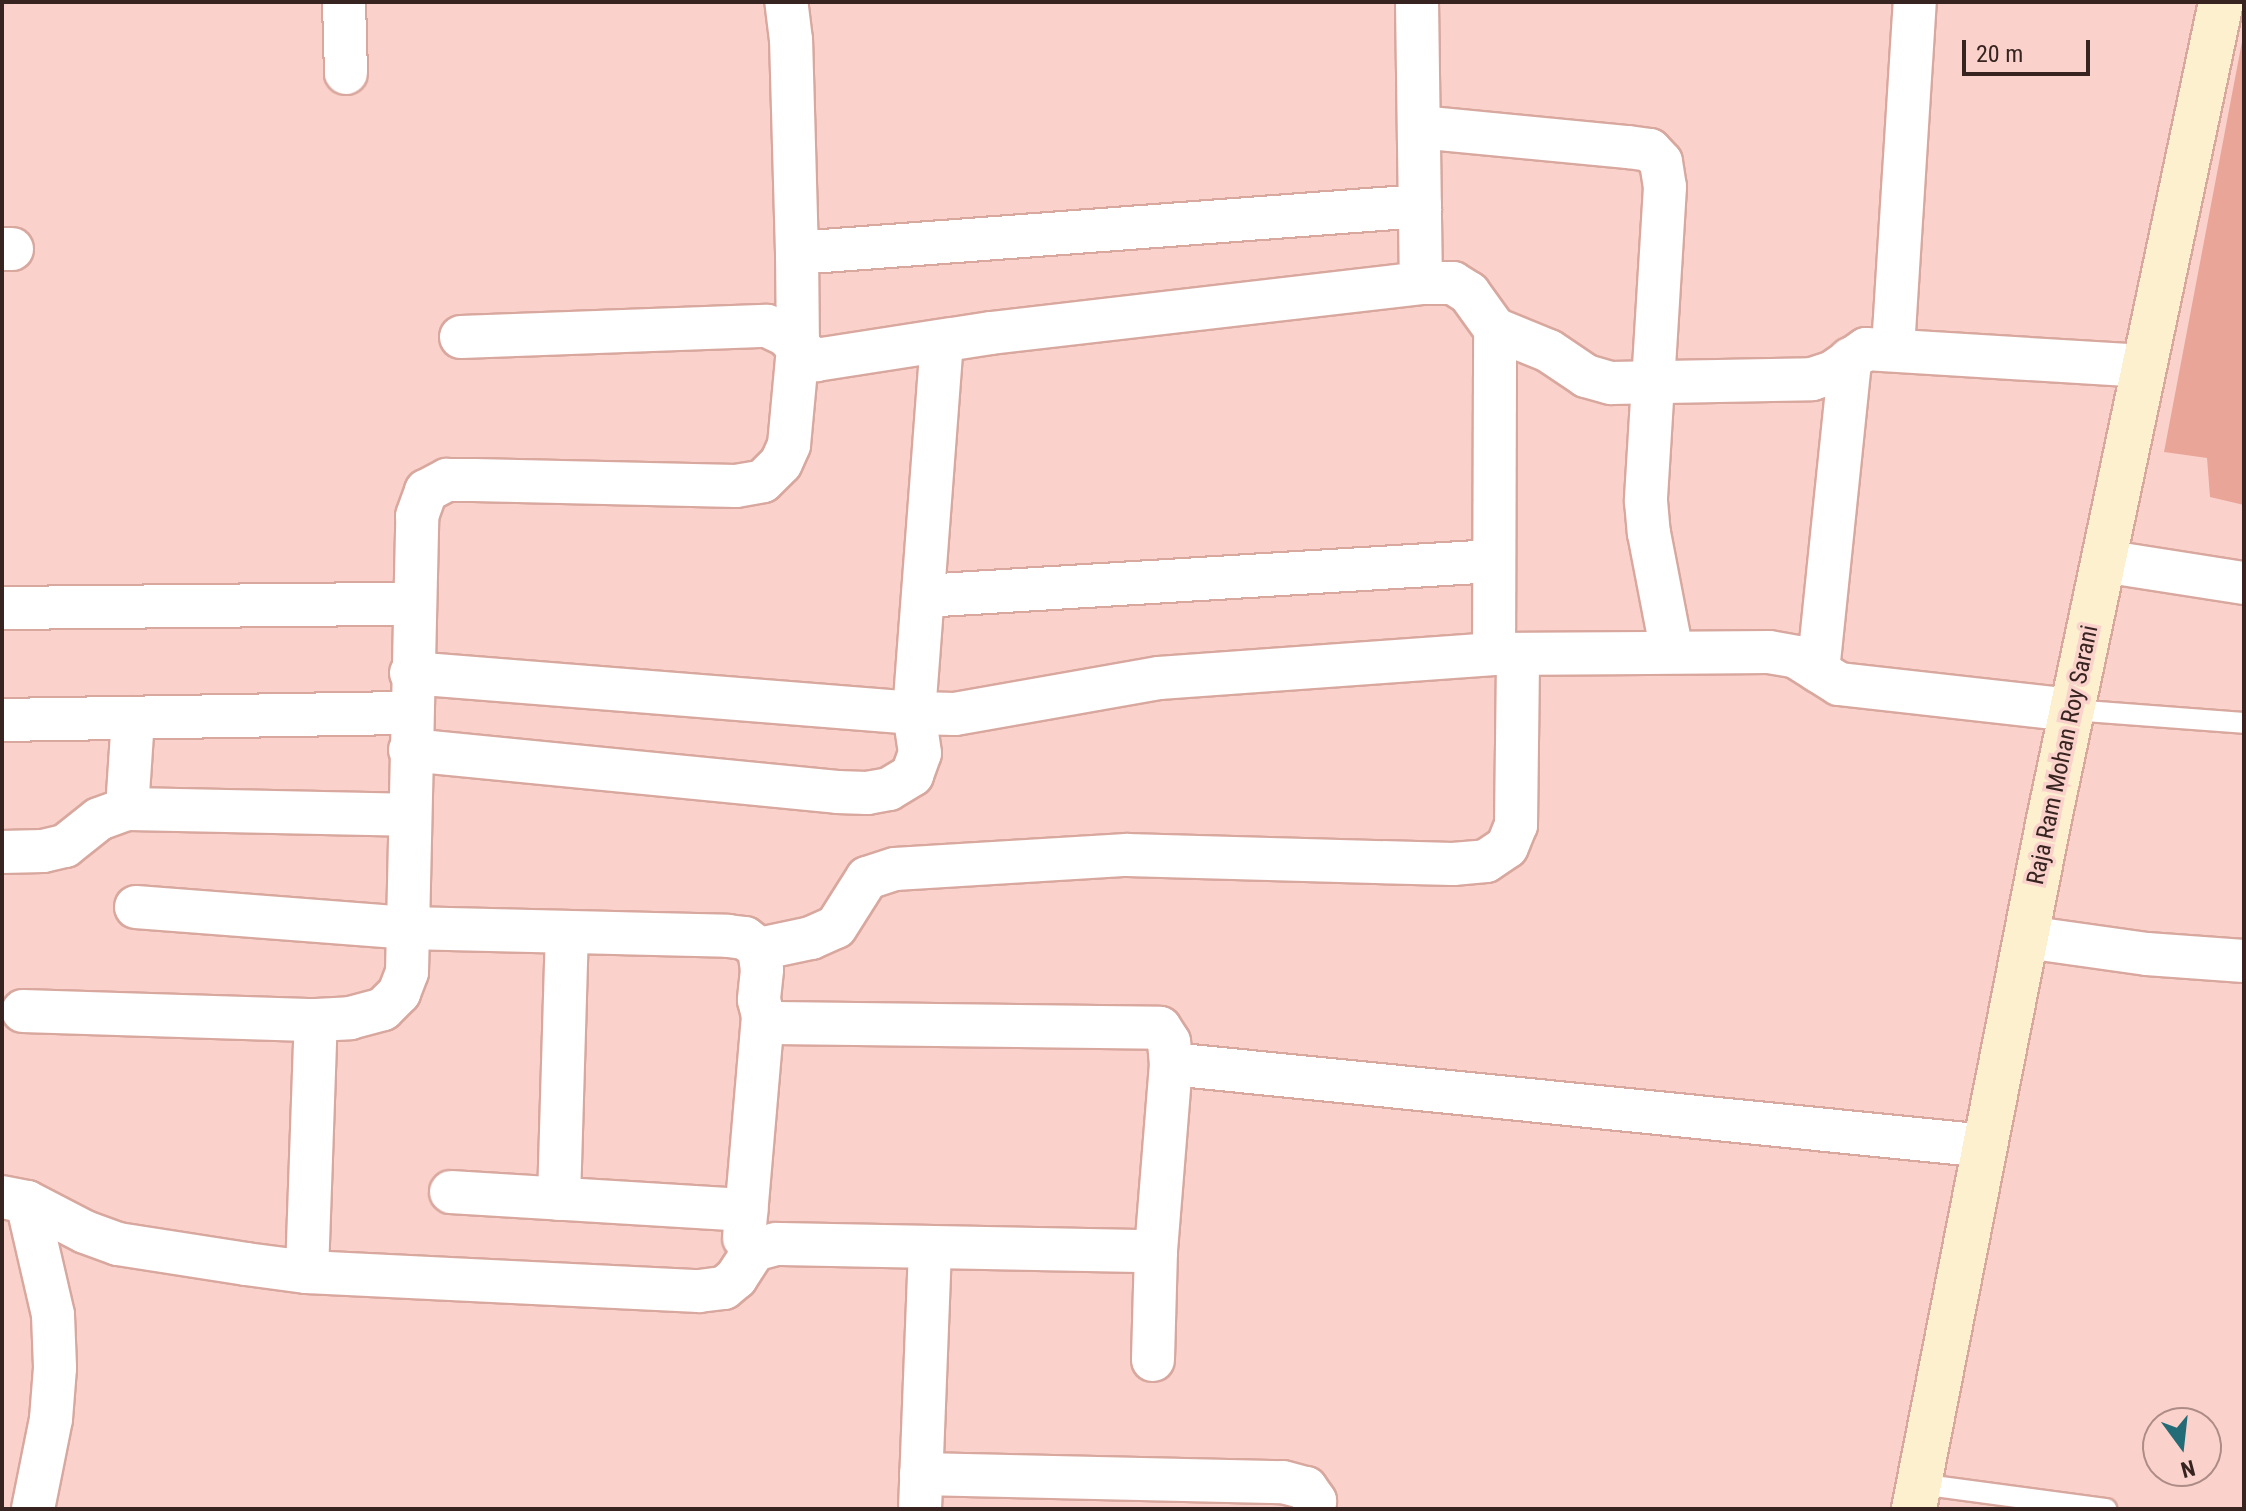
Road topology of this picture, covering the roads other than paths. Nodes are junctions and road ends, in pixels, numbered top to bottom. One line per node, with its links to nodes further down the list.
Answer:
1 (344, 2): 6 (street)
2 (786, 2): 9 (street)
3 (1417, 2): 7 (street)
4 (1915, 2): 15 (street)
5 (2221, 2): 17 (street, Raja Ram Mohan Roy Sarani)
6 (346, 73)
7 (1419, 127): 8 (street); 18 (street)
8 (1420, 206): 9 (street); 10 (street)
9 (797, 253): 14 (street)
10 (1421, 283): 11 (street); 13 (street)
11 (1495, 329): 18 (street); 19 (street)
12 (461, 337): 14 (street)
13 (942, 341): 14 (street); 22 (street)
14 (798, 348): 23 (street)
15 (1893, 348): 16 (street); 17 (street)
16 (1850, 359): 18 (street); 27 (street)
17 (2144, 366): 20 (street, Raja Ram Mohan Roy Sarani)
18 (1656, 382): 25 (street)
19 (1494, 561): 22 (street); 26 (street)
20 (2103, 561): 21 (street); 28 (street, Raja Ram Mohan Roy Sarani)
21 (2244, 583)
22 (923, 596): 30 (street)
23 (412, 604): 24 (street); 29 (street)
24 (2, 608)
25 (1672, 652): 26 (street); 27 (street)
26 (1506, 654): 30 (street); 41 (street)
27 (1818, 671): 28 (street)
28 (2072, 710): 33 (lane); 40 (street, Raja Ram Mohan Roy Sarani)
29 (411, 712): 30 (street); 30 (street); 31 (street); 35 (street)
30 (914, 713)
31 (133, 718): 32 (street); 34 (street)
32 (2, 720)
33 (2244, 723)
34 (127, 809): 35 (street); 36 (street)
35 (409, 815): 38 (street)
36 (2, 852)
37 (136, 907): 38 (street)
38 (407, 928): 39 (street); 45 (street)
39 (567, 932): 41 (street); 49 (street)
40 (2026, 937): 42 (street); 47 (street, Raja Ram Mohan Roy Sarani)
41 (759, 949): 44 (street)
42 (2244, 961)
43 (23, 1011): 45 (street)
44 (763, 1016): 46 (street); 51 (street)
45 (316, 1020): 55 (street)
46 (1171, 1064): 47 (street); 53 (street)
47 (1985, 1146): 58 (street, Raja Ram Mohan Roy Sarani)
48 (451, 1192): 49 (street)
49 (559, 1199): 51 (street)
50 (15, 1200): 55 (street); 59 (street)
51 (746, 1210): 54 (street)
52 (930, 1247): 53 (street); 54 (street); 57 (street)
53 (1156, 1251): 56 (street)
54 (742, 1265): 55 (street)
55 (307, 1272)
56 (1153, 1360)
57 (920, 1491): 60 (street)
58 (1916, 1497): 61 (lane)
59 (33, 1509)
60 (1314, 1509)
61 (2106, 1509)

